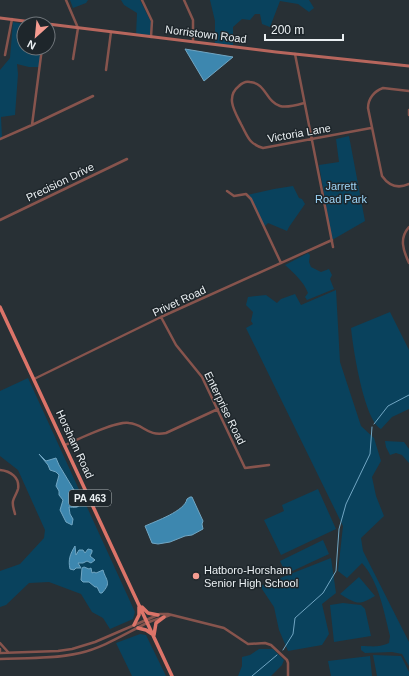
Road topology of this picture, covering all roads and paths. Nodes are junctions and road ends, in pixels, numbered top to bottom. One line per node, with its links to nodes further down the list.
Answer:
1 (66, 0): 8 (street)
2 (142, 0): 10 (street)
3 (184, 0): 11 (street)
4 (0, 18): 5 (main road, Norristown Road)
5 (12, 19): 6 (main road, Norristown Road); 13 (street)
6 (16, 20)
7 (56, 25): 8 (main road, Norristown Road)
8 (78, 28): 9 (main road, Norristown Road); 15 (street)
9 (111, 32): 10 (main road, Norristown Road); 17 (street)
10 (151, 37): 11 (main road, Norristown Road)
11 (193, 42): 12 (main road, Norristown Road)
12 (296, 54): 16 (main road, Norristown Road); 20 (street)
13 (5, 55)
14 (41, 56): 23 (street)
15 (74, 59)
16 (409, 66)
17 (106, 70)
18 (409, 91): 24 (street)
19 (93, 96): 23 (street)
20 (304, 103): 26 (street); 26 (street, Victoria Lane)
21 (409, 110): 22 (street)
22 (409, 115)
23 (32, 126): 25 (street)
24 (371, 128): 26 (street, Victoria Lane); 28 (street)
25 (0, 139)
26 (311, 139): 32 (street)
27 (127, 159): 30 (street, Precision Drive)
28 (409, 184)
29 (227, 191): 34 (street)
30 (0, 220)
31 (409, 227): 35 (street)
32 (332, 240): 33 (street); 34 (street, Privet Road)
33 (333, 247)
34 (281, 263): 37 (street, Privet Road)
35 (409, 263)
36 (0, 306): 38 (main road, Horsham Road / PA 463)
37 (161, 317): 38 (street, Privet Road); 39 (street, Enterprise Road)
38 (34, 379): 40 (main road, Horsham Road / PA 463)
39 (218, 409): 40 (street); 41 (street, Enterprise Road)
40 (65, 445): 44 (main road, Horsham Road / PA 463)
41 (269, 465)
42 (0, 470): 43 (street)
43 (15, 514)
44 (139, 603): 45 (main road); 48 (main road, Horsham Road / PA 463); 49 (main road)
45 (158, 615): 46 (street); 48 (street)
46 (170, 615): 47 (street); 57 (street)
47 (164, 617): 48 (street); 51 (main road)
48 (147, 621): 49 (street); 50 (street); 51 (main road, Horsham Road / PA 463)
49 (134, 625): 54 (street)
50 (138, 628): 51 (main road); 55 (street)
51 (154, 636): 56 (main road, Horsham Road / PA 463)
52 (0, 643): 54 (street)
53 (0, 651): 54 (street)
54 (8, 653)
55 (0, 659)
56 (172, 676)
57 (288, 676)

